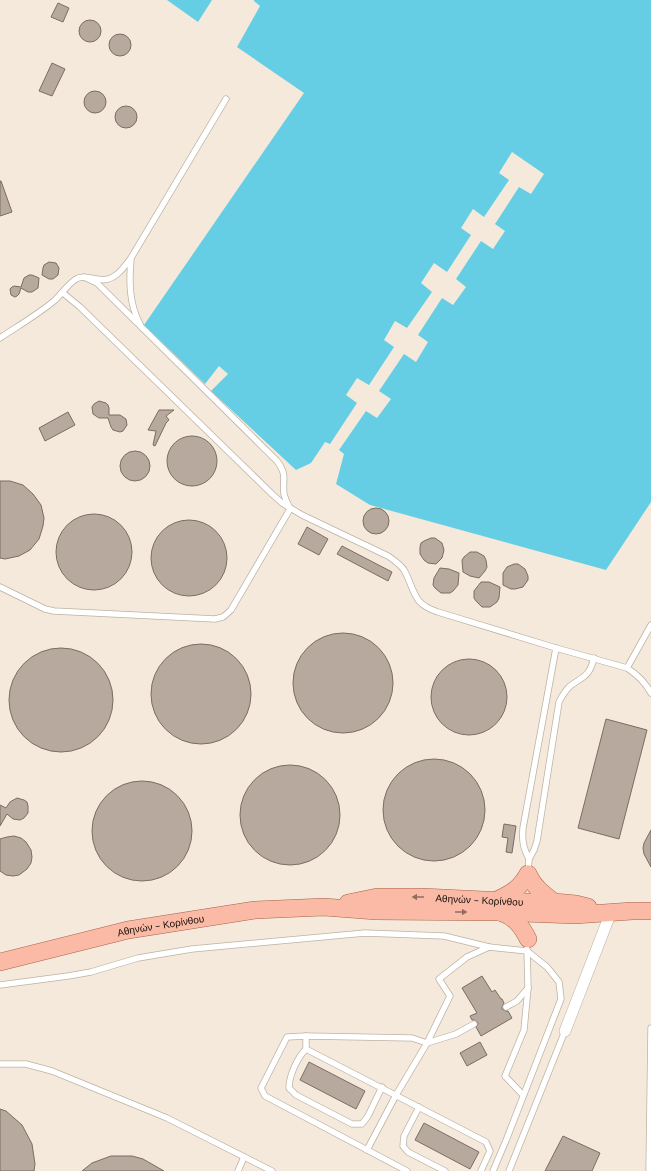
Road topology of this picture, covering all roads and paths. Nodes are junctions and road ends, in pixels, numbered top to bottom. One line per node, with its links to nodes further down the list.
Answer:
1 (226, 99): 2 (lane)
2 (131, 258): 3 (lane); 5 (lane)
3 (84, 277): 4 (lane); 5 (lane)
4 (62, 293): 6 (lane); 7 (lane)
5 (144, 330): 7 (lane)
6 (0, 338)
7 (290, 509): 8 (lane); 10 (lane)
8 (0, 587)
9 (651, 625): 12 (lane)
10 (556, 648): 11 (lane); 15 (lane)
11 (594, 658): 12 (lane); 15 (lane)
12 (627, 668): 13 (lane)
13 (651, 693)
14 (497, 906): 15 (main road, Αθηνών - Κορίνθου); 15 (main road); 15 (main road); 20 (main road, Αθηνών - Κορίνθου)
15 (527, 907): 16 (main road, Αθηνών - Κορίνθου); 16 (main road); 16 (main road); 19 (lane); 22 (lane); 33 (lane)
16 (553, 908): 17 (main road, Αθηνών - Κορίνθου)
17 (611, 912): 18 (main road, Αθηνών - Κορίνθου); 26 (street)
18 (651, 912)
19 (489, 947): 21 (lane); 28 (lane)
20 (0, 962)
21 (0, 985)
22 (528, 988): 23 (lane); 33 (lane)
23 (506, 1007)
24 (474, 1024): 28 (lane)
25 (651, 1028): 44 (lane)
26 (565, 1031): 43 (lane)
27 (306, 1036): 28 (lane); 29 (lane); 35 (lane)
28 (427, 1043): 32 (lane)
29 (306, 1049): 31 (lane); 31 (lane)
30 (0, 1064): 36 (lane)
31 (382, 1087): 32 (lane)
32 (396, 1095): 34 (lane); 35 (lane)
33 (523, 1095): 42 (lane)
34 (419, 1107): 40 (lane); 41 (lane)
35 (367, 1150): 39 (lane)
36 (244, 1157): 37 (lane); 38 (lane)
37 (238, 1171)
38 (272, 1171)
39 (407, 1171)
40 (446, 1171)
41 (481, 1171)
42 (493, 1171)
43 (510, 1171)
44 (649, 1171)

